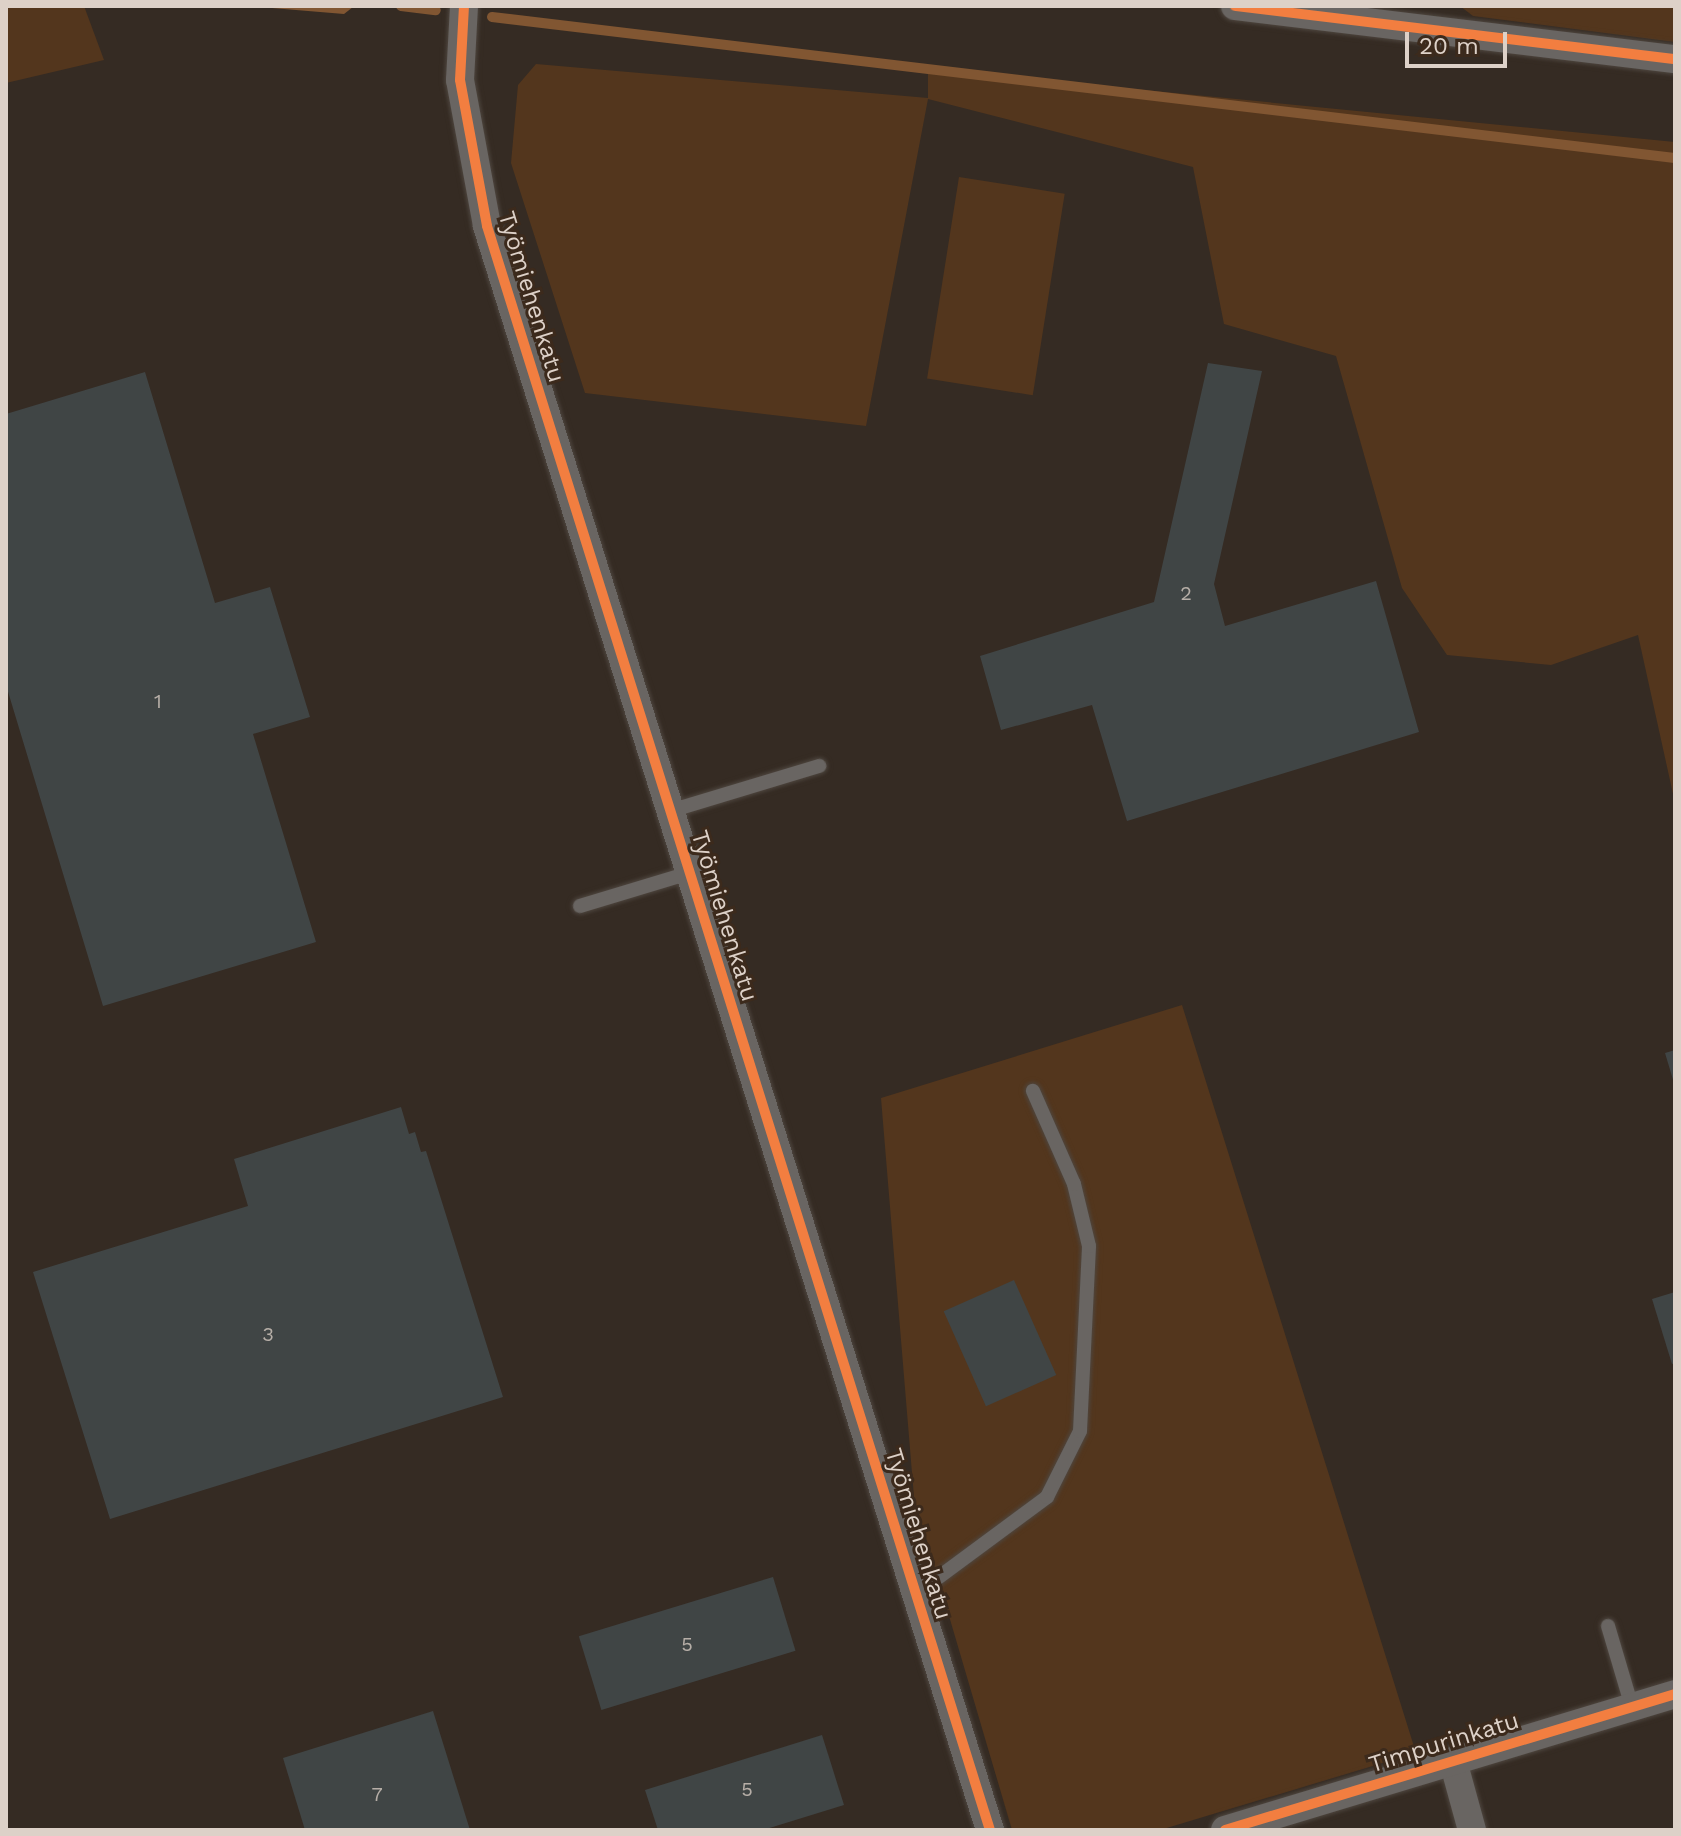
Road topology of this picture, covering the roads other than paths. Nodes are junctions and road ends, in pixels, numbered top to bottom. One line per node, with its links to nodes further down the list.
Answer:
1 (464, 6): 5 (street, Työmiehenkatu)
2 (1235, 6): 3 (street)
3 (1675, 59)
4 (819, 766): 5 (lane)
5 (670, 811): 6 (street, Työmiehenkatu)
6 (689, 873): 7 (lane); 9 (street, Työmiehenkatu)
7 (580, 906)
8 (1033, 1091): 9 (lane)
9 (916, 1594): 14 (street, Työmiehenkatu)
10 (1608, 1626): 12 (lane)
11 (1675, 1694): 12 (street, Timpurinkatu)
12 (1632, 1707): 13 (street, Timpurinkatu)
13 (1453, 1761): 15 (street, Timpurinkatu); 16 (street)
14 (990, 1830)
15 (1225, 1830)
16 (1472, 1830)

